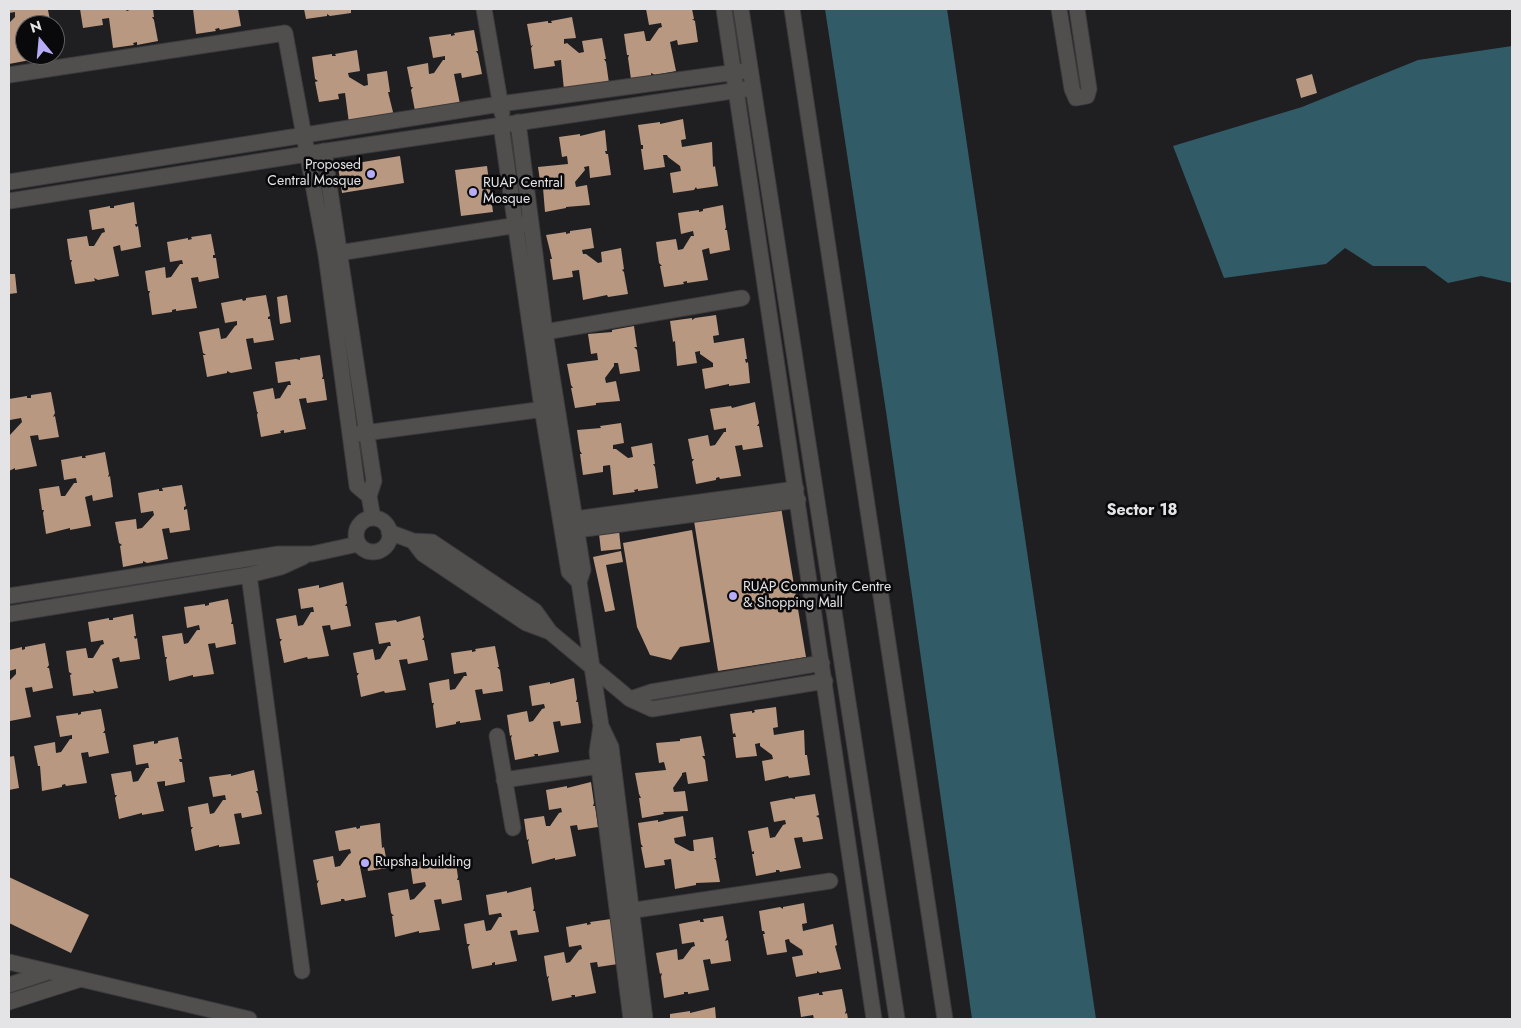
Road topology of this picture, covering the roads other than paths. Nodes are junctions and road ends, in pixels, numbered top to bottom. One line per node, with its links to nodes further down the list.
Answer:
1 (484, 9): 12 (street)
2 (724, 9): 8 (street)
3 (741, 9): 7 (street)
4 (792, 9): 61 (street)
5 (1059, 9): 6 (street)
6 (1077, 9)
7 (751, 70): 8 (street); 10 (street)
8 (734, 73): 11 (street); 12 (street)
9 (9, 75): 14 (street)
10 (754, 88): 11 (street); 27 (street)
11 (737, 91): 13 (street); 28 (street)
12 (500, 104): 13 (street); 14 (street)
13 (508, 124): 15 (street); 19 (street); 20 (street)
14 (305, 133): 16 (street); 17 (street)
15 (324, 151): 16 (street); 21 (street)
16 (308, 153): 18 (street); 22 (street)
17 (9, 182)
18 (9, 202)
19 (531, 223): 20 (street); 24 (street)
20 (516, 226): 21 (street); 36 (street)
21 (341, 254): 22 (street); 29 (street)
22 (326, 255): 26 (street)
23 (742, 298): 24 (street)
24 (545, 332): 25 (street)
25 (557, 407): 26 (street); 31 (street)
26 (350, 435): 29 (street)
27 (816, 493): 28 (street); 40 (street)
28 (797, 495): 31 (street); 41 (street)
29 (369, 496): 30 (street)
30 (374, 518): 32 (street); 33 (street)
31 (576, 525): 36 (street)
32 (389, 532): 33 (street); 39 (street)
33 (358, 544): 34 (street)
34 (312, 554): 35 (street); 37 (street)
35 (249, 575): 38 (street); 50 (street)
36 (579, 582): 39 (street)
37 (9, 596)
38 (9, 614)
39 (592, 666): 41 (street); 42 (street)
40 (843, 670): 41 (street); 60 (street)
41 (824, 672): 59 (street)
42 (601, 726): 44 (street); 48 (street)
43 (497, 736): 45 (street)
44 (599, 766): 45 (street); 48 (street)
45 (504, 780): 46 (street)
46 (513, 828)
47 (830, 881): 48 (street)
48 (625, 912): 57 (street); 58 (street)
49 (9, 962): 51 (street)
50 (302, 971)
51 (49, 972): 52 (street); 53 (street)
52 (78, 980): 54 (street); 55 (street)
53 (9, 985)
54 (9, 1002)
55 (208, 1015): 56 (street)
56 (249, 1019)
57 (631, 1019)
58 (645, 1019)
59 (874, 1019)
60 (897, 1019)
61 (945, 1019)

